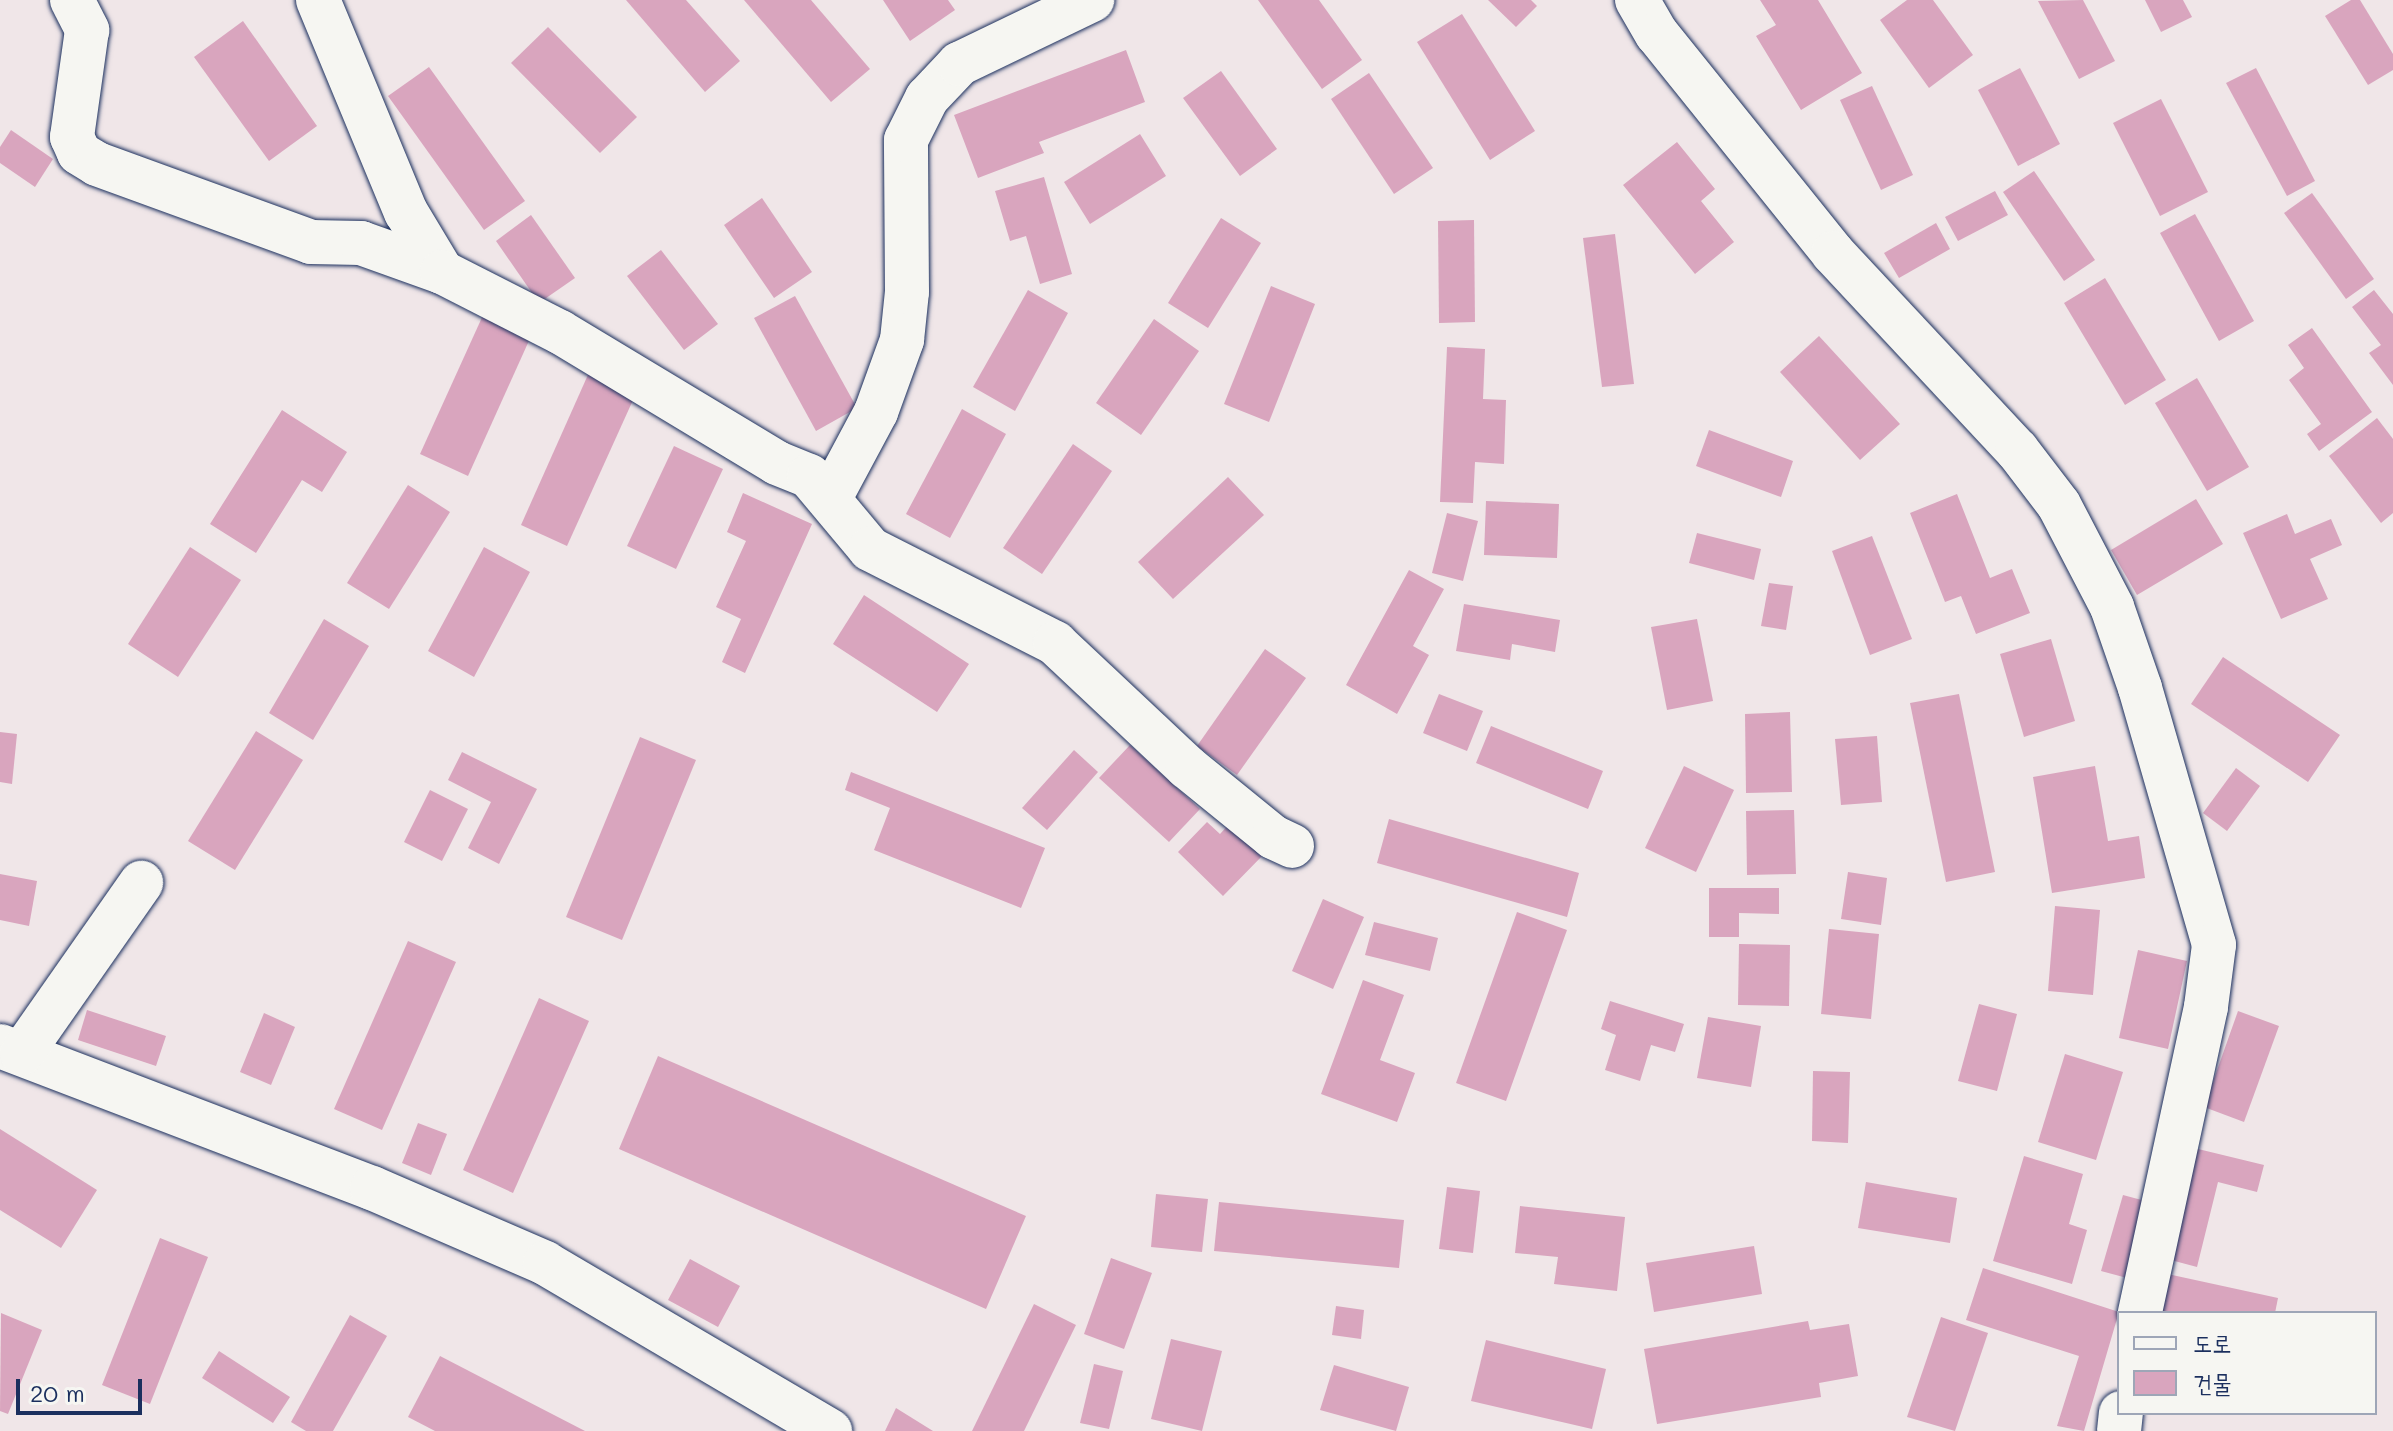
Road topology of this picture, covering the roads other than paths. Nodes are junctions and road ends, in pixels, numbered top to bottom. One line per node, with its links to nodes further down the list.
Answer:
1 (72, 0): 5 (street)
2 (318, 0): 5 (street)
3 (1092, 0): 6 (street)
4 (1637, 0): 10 (street)
5 (442, 272): 6 (street)
6 (830, 498): 7 (street)
7 (1292, 846)
8 (141, 883): 9 (street)
9 (11, 1050): 11 (street)
10 (2140, 1311)
11 (830, 1431)

